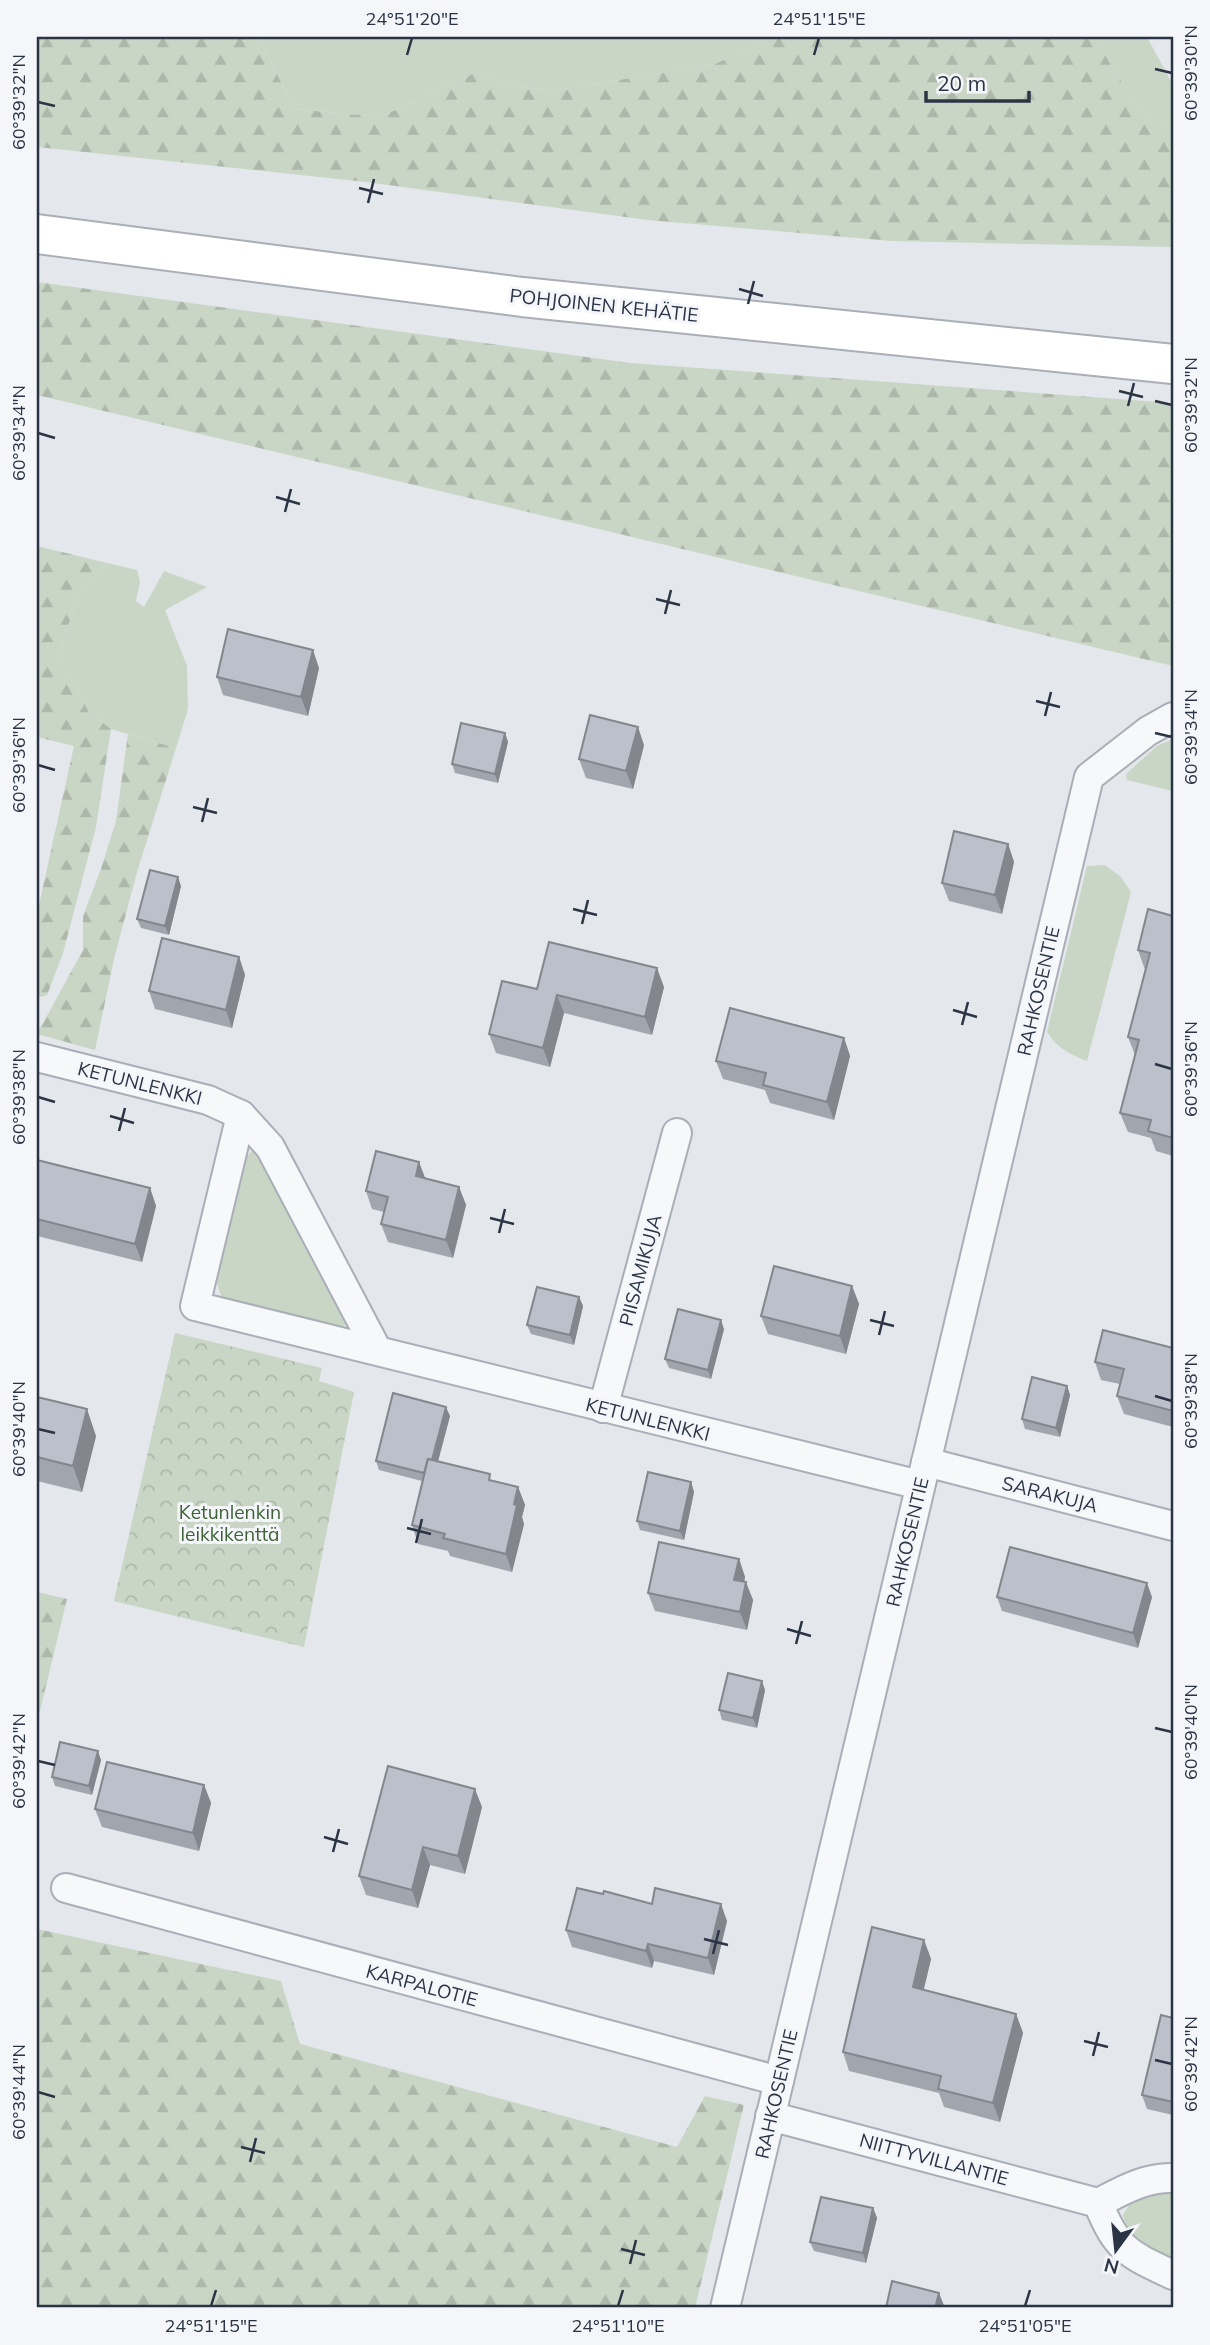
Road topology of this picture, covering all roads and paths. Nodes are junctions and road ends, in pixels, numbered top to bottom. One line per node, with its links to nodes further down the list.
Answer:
1 (37, 234): 2 (main road, POHJOINEN KEHÄTIE)
2 (1173, 364)
3 (1173, 717): 9 (street, RAHKOSENTIE)
4 (37, 1057): 5 (street, KETUNLENKKI)
5 (240, 1115): 7 (street, KETUNLENKKI); 7 (street, KETUNLENKKI)
6 (677, 1133): 8 (street, PIISAMIKUJA)
7 (377, 1350): 8 (street, KETUNLENKKI)
8 (603, 1408): 9 (street, KETUNLENKKI)
9 (923, 1474): 10 (street, SARAKUJA); 12 (street, RAHKOSENTIE)
10 (1173, 1526)
11 (66, 1888): 12 (street, KARPALOTIE)
12 (779, 2081): 13 (street, RAHKOSENTIE)
13 (771, 2116): 15 (street, NIITTYVILLANTIE); 17 (street, RAHKOSENTIE)
14 (1173, 2178): 15 (street)
15 (1098, 2203): 16 (street)
16 (1173, 2275)
17 (725, 2308)

